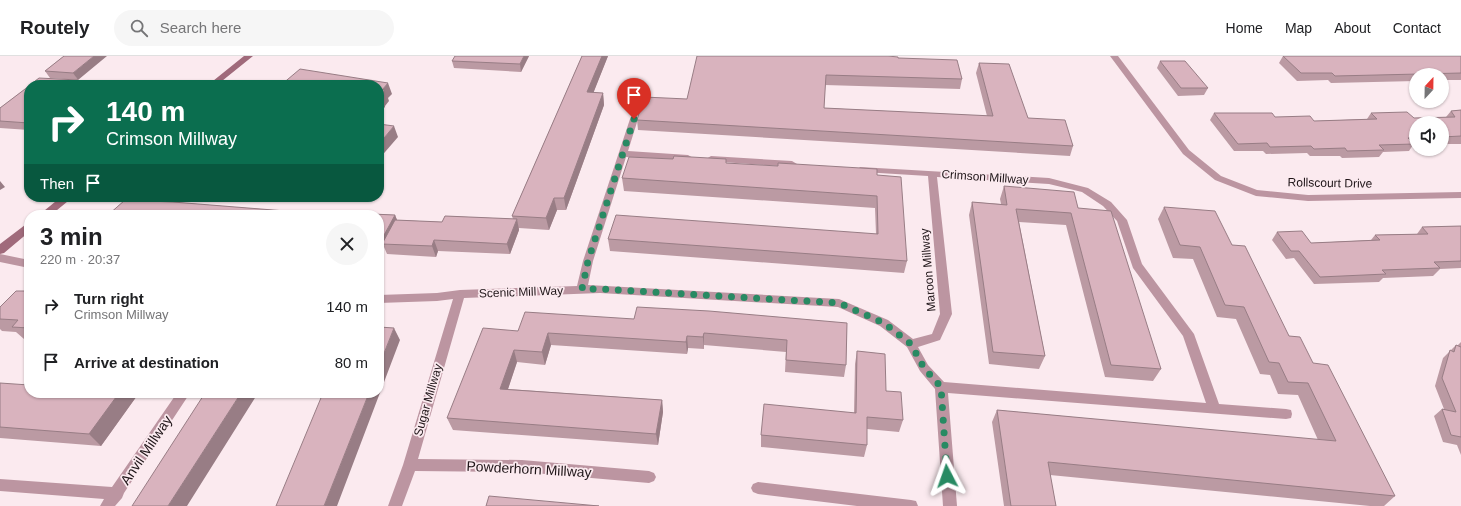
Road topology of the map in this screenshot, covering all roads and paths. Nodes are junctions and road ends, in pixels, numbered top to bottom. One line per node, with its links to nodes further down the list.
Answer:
1 (249, 56): 3 (main road)
2 (1114, 56): 9 (street, Rollscourt Drive)
3 (218, 80)
4 (634, 119): 5 (street)
5 (623, 154): 6 (street); 16 (street)
6 (805, 165)
7 (853, 168): 8 (street, Crimson Millway)
8 (932, 173): 19 (street, Maroon Millway); 22 (street, Crimson Millway)
9 (1461, 195)
10 (61, 202): 11 (main road)
11 (51, 210)
12 (24, 231): 13 (main road)
13 (0, 250)
14 (0, 258): 15 (street)
15 (24, 263)
16 (582, 289): 17 (street, Scenic Mill Way); 19 (street, Scenic Mill Way)
17 (460, 294): 18 (street, Scenic Mill Way); 24 (street, Sugar Millway)
18 (384, 299)
19 (911, 344): 20 (street, Scenic Mill Way)
20 (941, 387): 22 (street); 32 (street)
21 (181, 398): 28 (street, Anvil Millway)
22 (1216, 409): 23 (street)
23 (1286, 414)
24 (410, 465): 25 (street, Powderhorn Millway); 30 (street, Sugar Millway)
25 (648, 477)
26 (0, 485): 28 (street)
27 (758, 488): 31 (street)
28 (117, 494): 29 (street, Anvil Millway)
29 (107, 506)
30 (395, 506)
31 (911, 506)
32 (950, 506)

